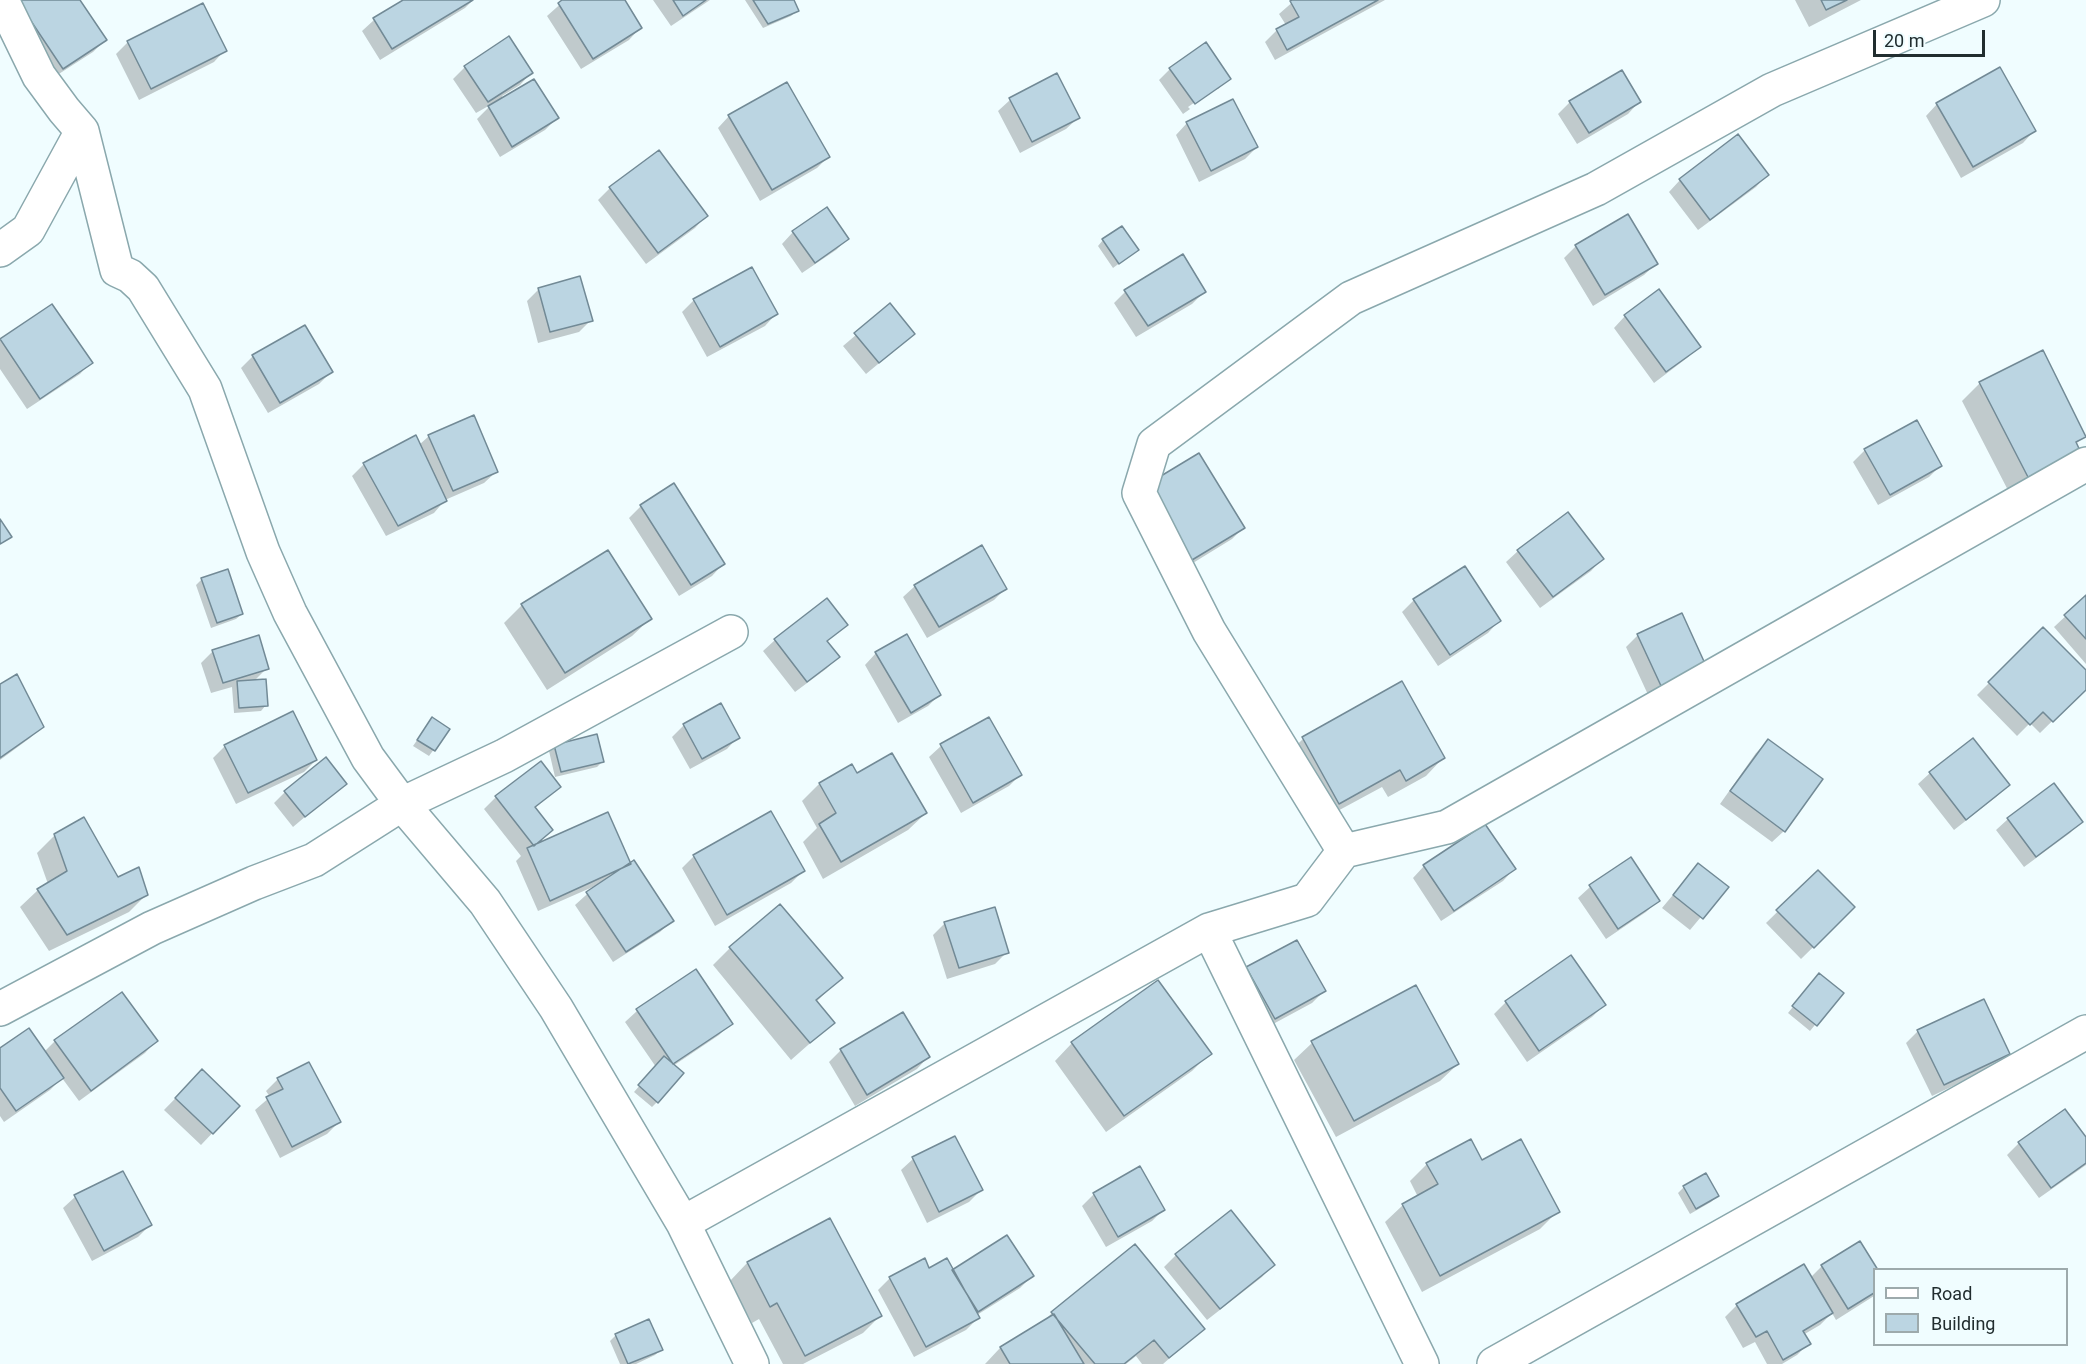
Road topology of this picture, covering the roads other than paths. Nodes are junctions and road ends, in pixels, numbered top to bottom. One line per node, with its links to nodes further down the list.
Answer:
1 (2, 0): 3 (street)
2 (1983, 0): 8 (street)
3 (82, 131): 4 (street); 7 (street)
4 (0, 250)
5 (2086, 464): 8 (street)
6 (730, 632): 7 (street)
7 (402, 804): 10 (street); 12 (street)
8 (1344, 851): 9 (street)
9 (1209, 930): 12 (street); 14 (street)
10 (0, 1009)
11 (2086, 1032): 15 (street)
12 (683, 1223): 13 (street)
13 (752, 1364)
14 (1422, 1364)
15 (1494, 1364)

